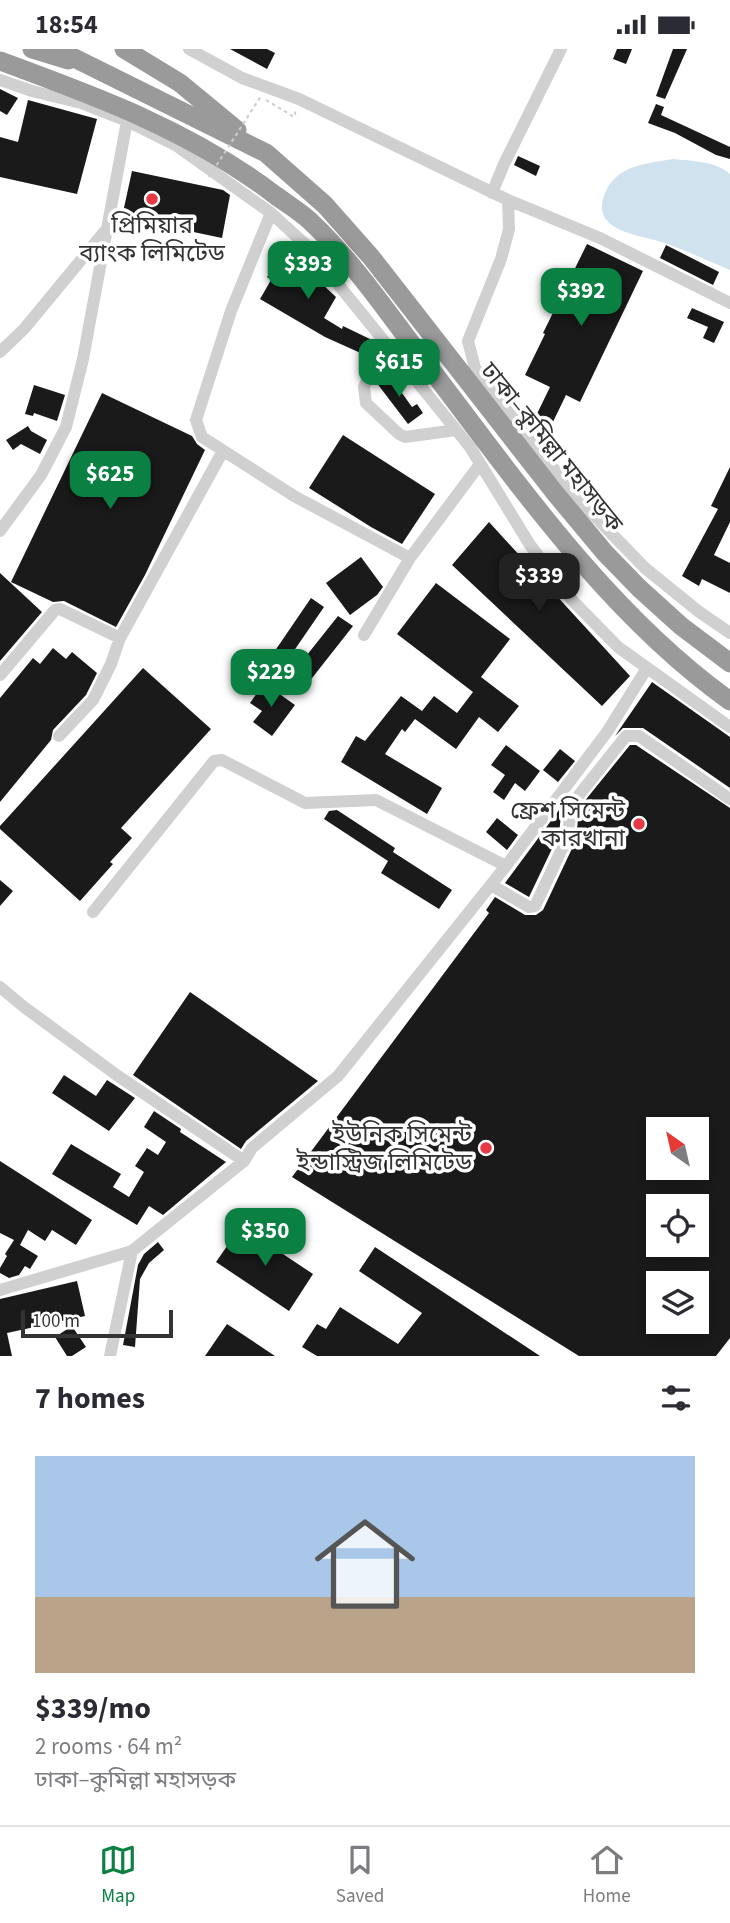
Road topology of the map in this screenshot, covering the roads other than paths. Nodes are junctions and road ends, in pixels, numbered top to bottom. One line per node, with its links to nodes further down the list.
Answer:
1 (32, 49): 10 (highway, ঢাকা–কুমিল্লা মহাসড়ক)
2 (45, 49): 10 (highway, ঢাকা–কুমিল্লা মহাসড়ক)
3 (56, 49): 10 (highway, ঢাকা–কুমিল্লা মহাসড়ক)
4 (63, 49): 10 (highway, ঢাকা–কুমিল্লা মহাসড়ক)
5 (71, 49): 10 (highway, ঢাকা–কুমিল্লা মহাসড়ক)
6 (124, 49): 13 (highway, ঢাকা–কুমিল্লা মহাসড়ক)
7 (189, 49): 14 (street)
8 (561, 49): 14 (street)
9 (0, 61): 32 (highway, ঢাকা–কুমিল্লা মহাসড়ক)
10 (103, 71): 13 (highway, ঢাকা–কুমিল্লা মহাসড়ক)
11 (0, 80): 12 (street)
12 (127, 121): 16 (street); 17 (street)
13 (266, 153): 29 (highway, ঢাকা–কুমিল্লা মহাসড়ক)
14 (492, 193): 15 (street)
15 (508, 200): 18 (street); 26 (street)
16 (271, 213): 19 (street); 22 (street)
17 (106, 230): 20 (street); 24 (street)
18 (730, 303)
19 (384, 341): 21 (street); 21 (street)
20 (0, 352)
21 (456, 430): 23 (street)
22 (223, 451): 25 (street); 28 (street)
23 (480, 464): 25 (street); 30 (street)
24 (0, 531)
25 (410, 558): 27 (street)
26 (730, 633)
27 (364, 635)
28 (120, 638): 31 (street); 34 (street)
29 (730, 663)
30 (647, 668): 33 (street); 36 (street)
31 (0, 675)
32 (730, 701)
33 (730, 727)
34 (59, 736)
35 (730, 799): 37 (street)
36 (506, 866): 37 (street); 38 (street)
37 (491, 885): 40 (street)
38 (93, 912)
39 (0, 987): 40 (street)
40 (244, 1161): 41 (street)
41 (132, 1251): 42 (street); 43 (street)
42 (0, 1290)
43 (110, 1356)

